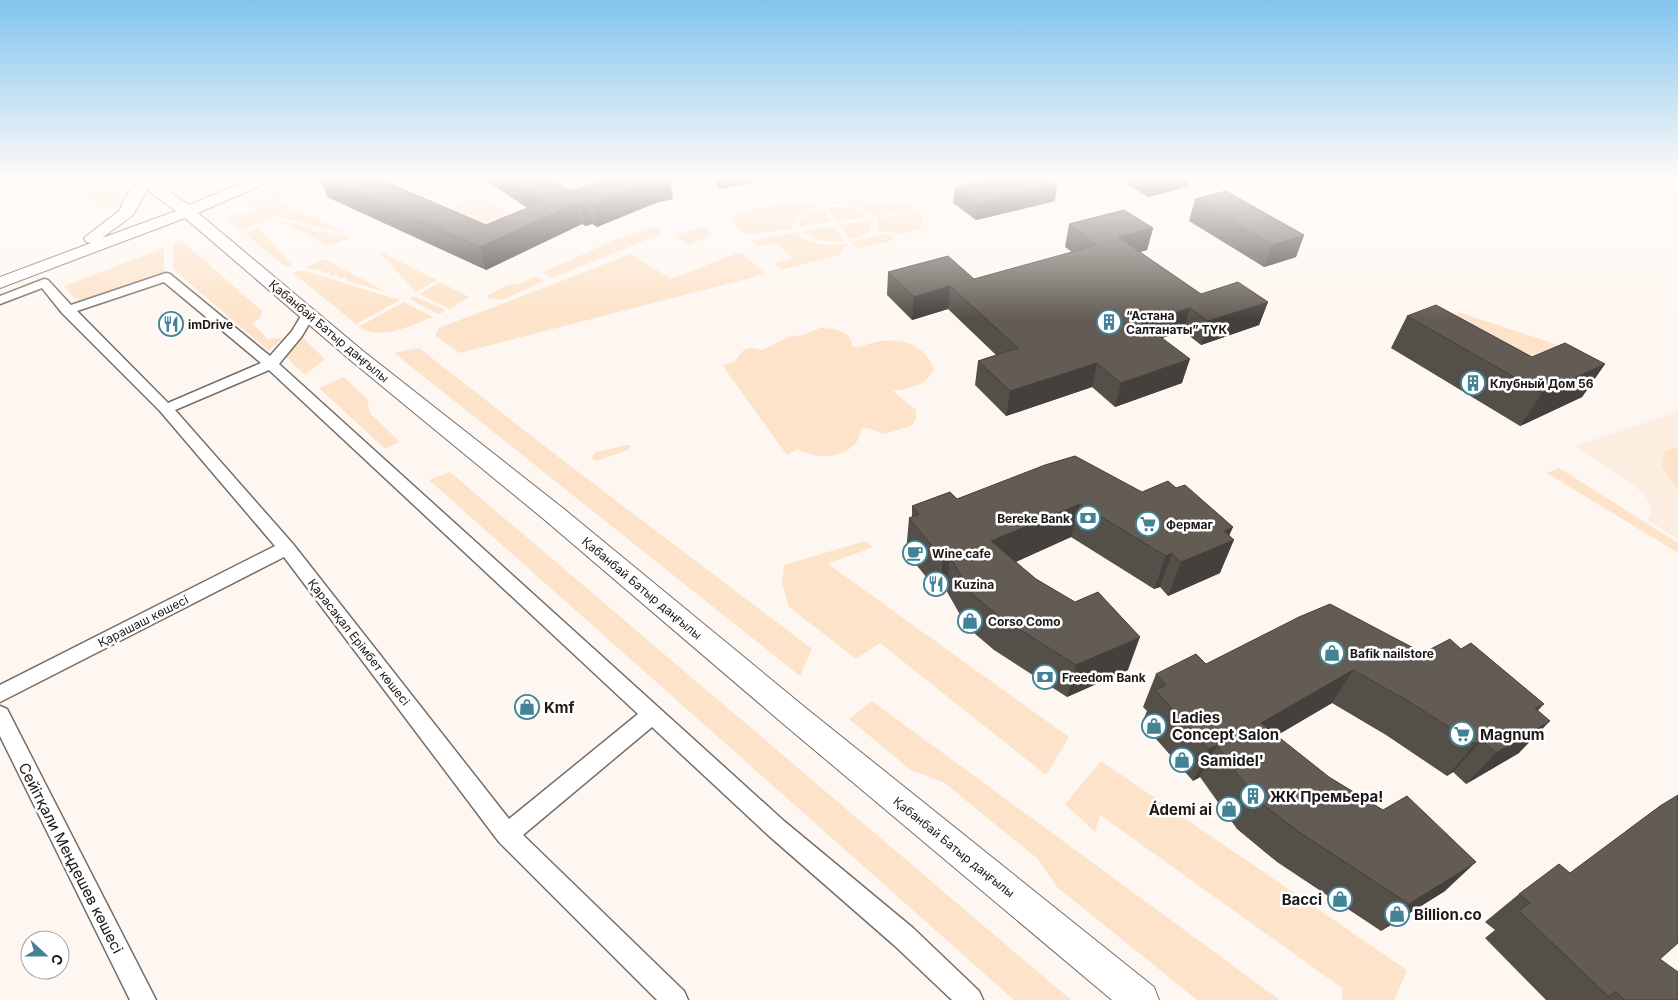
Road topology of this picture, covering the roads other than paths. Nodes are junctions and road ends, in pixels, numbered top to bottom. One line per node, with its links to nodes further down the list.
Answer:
1 (108, 226): 5 (main road)
2 (129, 226): 5 (main road)
3 (140, 226): 7 (main road)
4 (204, 226): 10 (main road, Қабанбай Батыр даңғылы)
5 (92, 238): 6 (main road)
6 (0, 272)
7 (0, 283)
8 (0, 300): 9 (street, Қарасақал Ерімбет көшесі)
9 (67, 310): 11 (street); 12 (street, Қарасақал Ерімбет көшесі)
10 (309, 314): 11 (street); 21 (main road, Қабанбай Батыр даңғылы)
11 (271, 364): 12 (street); 15 (street)
12 (166, 409): 13 (street, Қарасақал Ерімбет көшесі)
13 (287, 548): 14 (street, Қарашаш көшесі); 17 (street, Қарасақал Ерімбет көшесі)
14 (0, 694)
15 (652, 715): 17 (street); 20 (street)
16 (0, 716): 18 (street, Сейітқали Меңдешев көшесі)
17 (507, 834): 19 (street, Қарасақал Ерімбет көшесі)
18 (143, 1000)
19 (675, 1000)
20 (970, 1000)
21 (1142, 1000)

